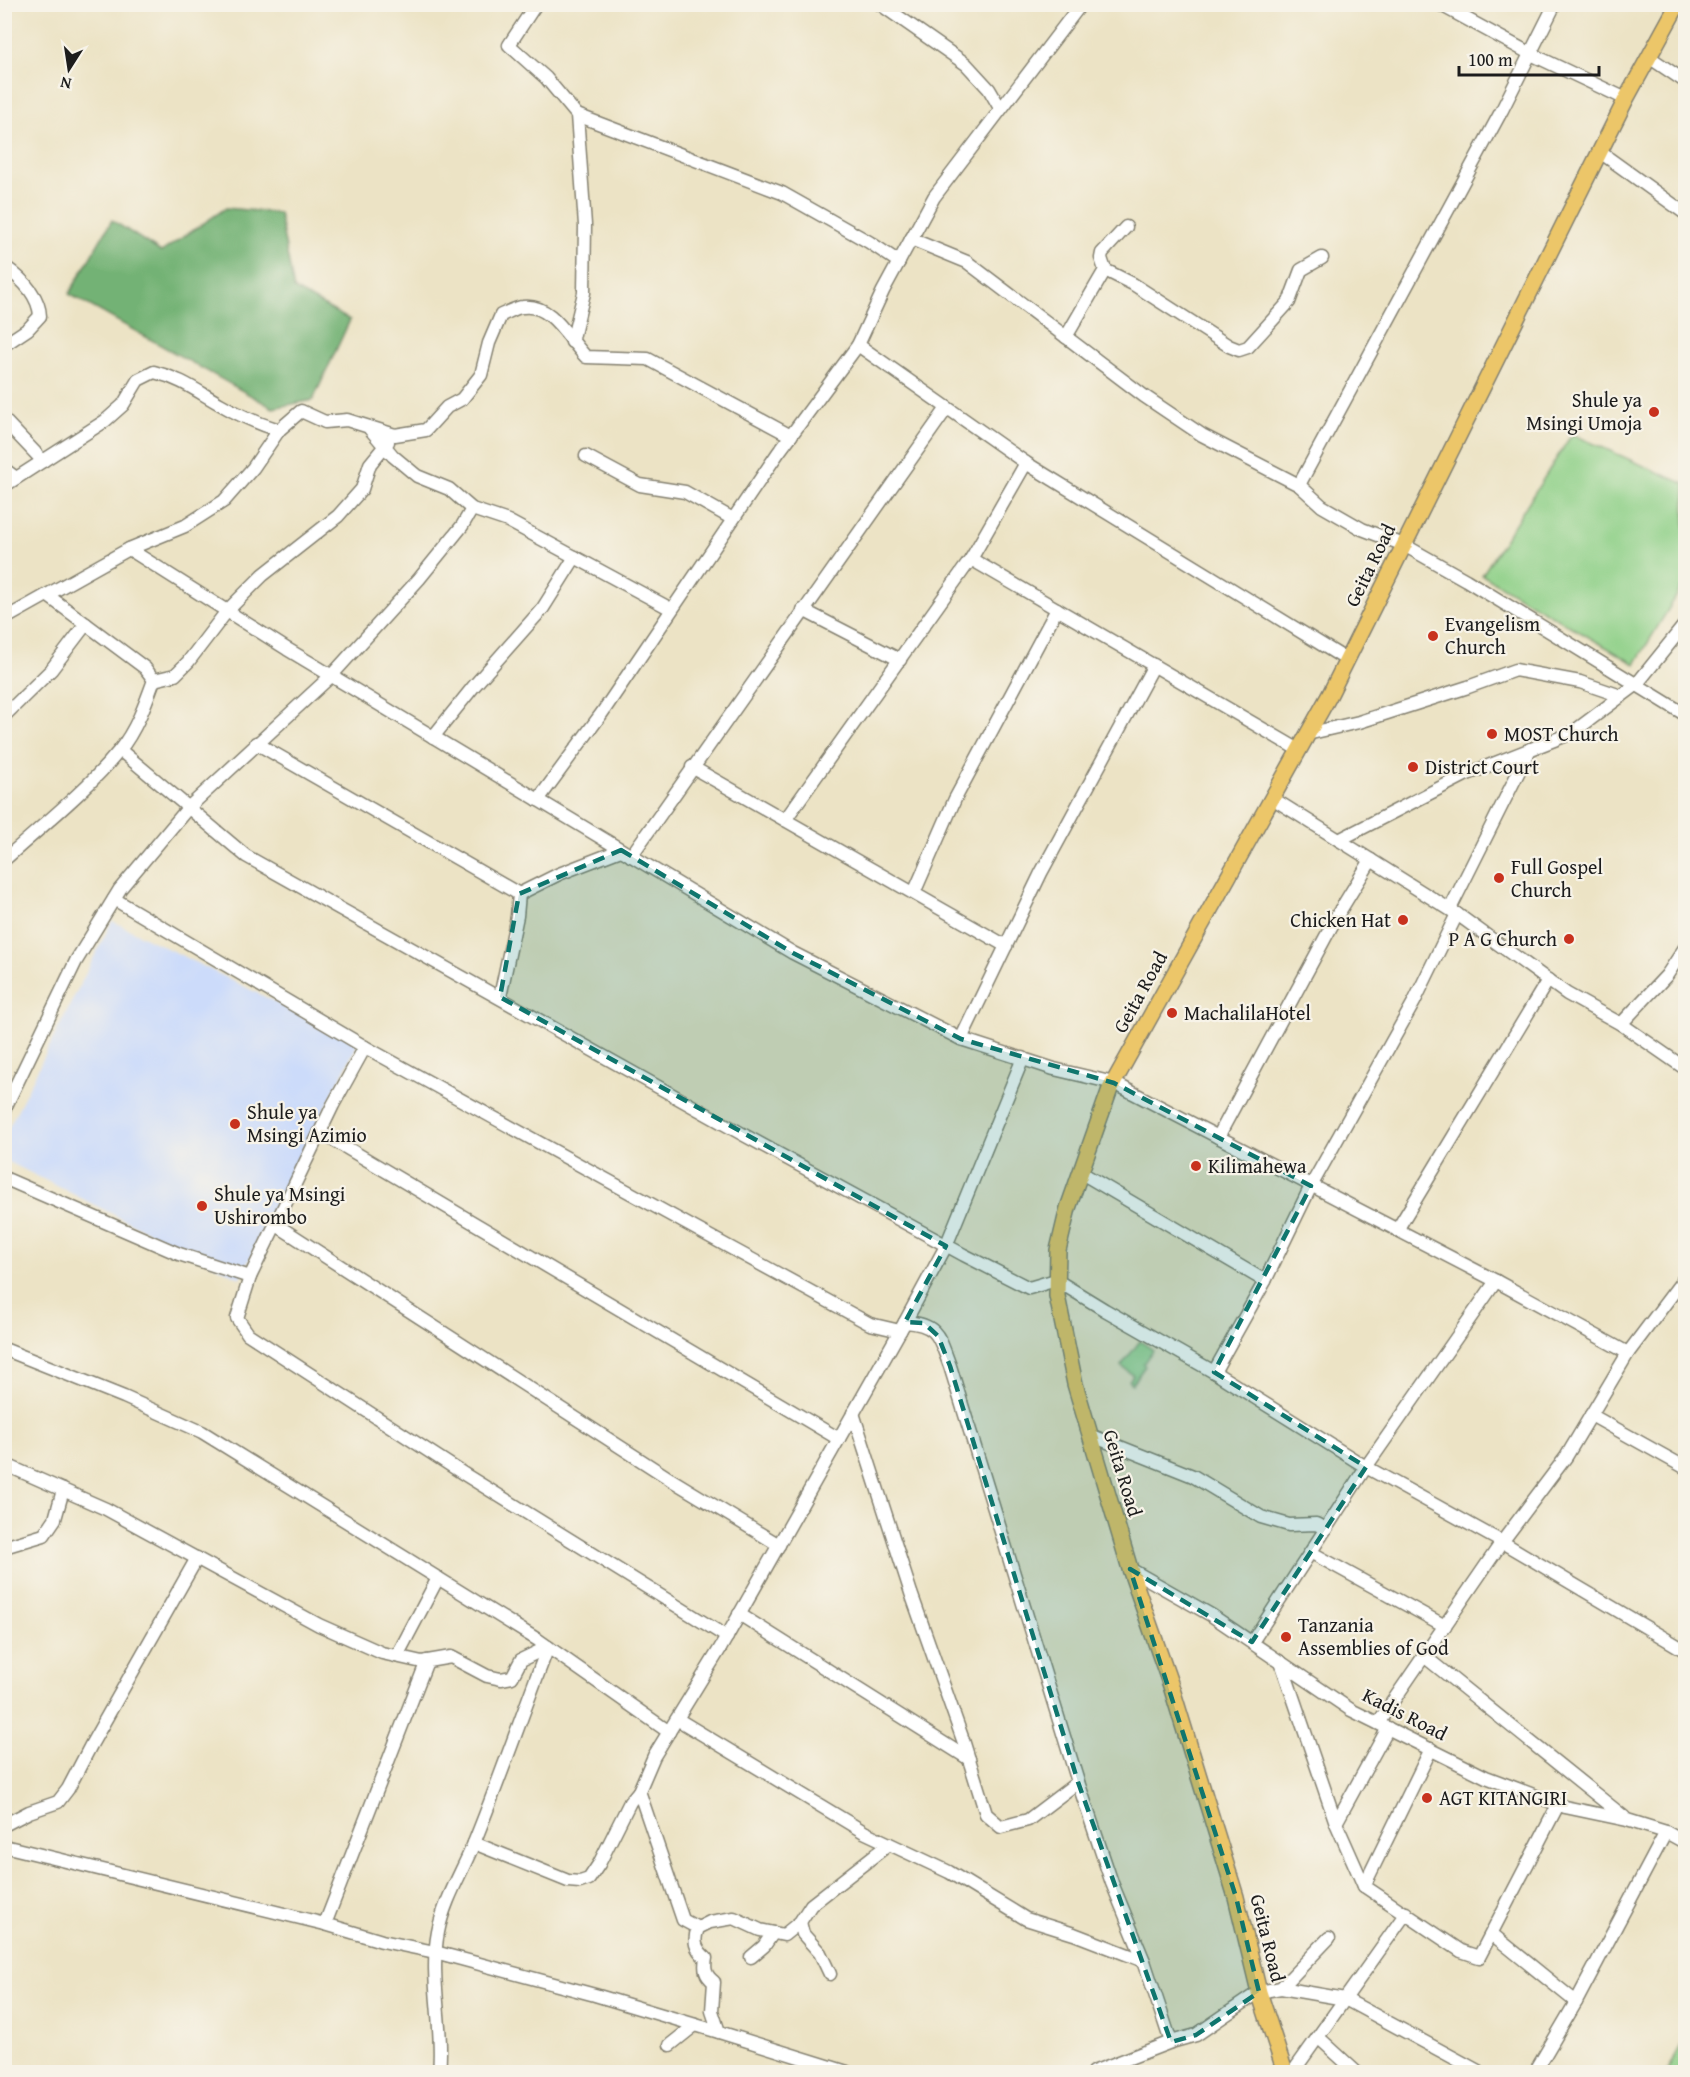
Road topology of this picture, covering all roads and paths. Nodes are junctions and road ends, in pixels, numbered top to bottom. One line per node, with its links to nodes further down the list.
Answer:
1 (536, 4): 12 (street)
2 (880, 4): 11 (street)
3 (1081, 4): 11 (street)
4 (1439, 4): 7 (street)
5 (1555, 4): 7 (street)
6 (1678, 4): 8 (main road, Geita Road)
7 (1531, 54): 10 (street); 37 (street)
8 (1649, 57): 9 (street); 10 (main road, Geita Road)
9 (1686, 82)
10 (1626, 99): 13 (main road, Geita Road)
11 (1000, 108): 16 (street)
12 (577, 115): 18 (street); 22 (street)
13 (1600, 152): 14 (street); 41 (main road, Geita Road)
14 (1686, 214)
15 (1126, 227): 20 (street)
16 (911, 239): 18 (street); 21 (street)
17 (1322, 258): 20 (street)
18 (899, 262): 24 (street)
19 (4, 266): 23 (street)
20 (1105, 270): 21 (street)
21 (1066, 337): 37 (street)
22 (572, 342): 29 (street); 30 (street)
23 (4, 345)
24 (858, 345): 25 (street); 30 (street)
25 (947, 408): 34 (street); 48 (street)
26 (4, 420): 33 (street)
27 (367, 426): 28 (street); 29 (street); 31 (street)
28 (279, 430): 33 (street); 42 (street)
29 (395, 435): 31 (street)
30 (791, 436): 40 (street)
31 (385, 446): 39 (street); 49 (street)
32 (586, 456): 40 (street)
33 (43, 461): 36 (street)
34 (1026, 463): 44 (street); 54 (street)
35 (4, 470): 36 (street)
36 (16, 478): 38 (street)
37 (1299, 485): 41 (street)
38 (4, 486)
39 (472, 509): 43 (street); 56 (street)
40 (733, 519): 46 (street)
41 (1404, 545): 54 (main road, Geita Road); 58 (street)
42 (129, 549): 45 (street); 49 (street)
43 (575, 557): 46 (street); 63 (street)
44 (971, 559): 47 (street); 53 (street)
45 (47, 595): 50 (street); 52 (street)
46 (671, 609): 70 (street)
47 (1057, 609): 55 (street); 77 (street)
48 (803, 610): 53 (street); 68 (street)
49 (227, 611): 56 (street); 57 (street)
50 (4, 619)
51 (1686, 623): 58 (street)
52 (86, 624): 57 (street); 61 (street)
53 (900, 660): 72 (street)
54 (1347, 660): 62 (main road, Geita Road)
55 (1154, 665): 67 (street); 81 (street)
56 (331, 676): 63 (street); 64 (street)
57 (154, 680): 66 (street)
58 (1636, 685): 59 (street); 60 (street)
59 (1621, 696): 62 (street); 65 (street)
60 (1686, 715)
61 (4, 716)
62 (1307, 734): 67 (main road, Geita Road)
63 (433, 737): 70 (street)
64 (256, 743): 71 (street); 78 (street)
65 (1530, 749): 73 (street); 80 (street)
66 (120, 750): 71 (street); 75 (street)
67 (1299, 750): 69 (main road, Geita Road)
68 (692, 767): 72 (street); 74 (street)
69 (1272, 798): 73 (street); 90 (main road, Geita Road)
70 (538, 800): 74 (street)
71 (188, 808): 79 (street); 84 (street)
72 (785, 820): 77 (street)
73 (1340, 840): 76 (street)
74 (626, 853): 78 (street); 86 (street)
75 (4, 860)
76 (1371, 860): 80 (street); 93 (street)
77 (914, 893): 81 (street)
78 (519, 894): 84 (street)
79 (114, 899): 87 (street); 91 (street)
80 (1453, 912): 83 (street); 96 (street)
81 (1006, 946): 86 (street)
82 (1686, 946): 85 (street)
83 (1548, 980): 85 (street); 98 (street)
84 (500, 997): 99 (street)
85 (1621, 1024): 89 (street)
86 (961, 1039): 88 (street)
87 (365, 1047): 92 (street); 105 (street)
88 (1023, 1058): 90 (street); 99 (street)
89 (1686, 1069)
90 (1114, 1083): 93 (street); 94 (main road, Geita Road)
91 (4, 1110)
92 (320, 1132): 97 (street); 112 (street)
93 (1218, 1137): 96 (street)
94 (1080, 1172): 102 (main road, Geita Road); 103 (street)
95 (4, 1178): 101 (street)
96 (1311, 1186): 98 (street); 103 (street)
97 (275, 1224): 101 (street); 119 (street)
98 (1397, 1230): 104 (street)
99 (946, 1246): 102 (street); 105 (street)
100 (1686, 1276): 107 (street)
101 (250, 1277): 127 (street)
102 (1056, 1280): 108 (street); 111 (main road, Geita Road)
103 (1265, 1281): 108 (street)
104 (1496, 1281): 107 (street); 114 (street)
105 (903, 1326): 109 (street); 140 (street)
106 (4, 1349): 124 (street)
107 (1628, 1353): 110 (street)
108 (1214, 1372): 114 (street)
109 (854, 1413): 112 (street); 139 (street)
110 (1591, 1416): 115 (street); 118 (street)
111 (1090, 1436): 117 (street); 123 (main road, Geita Road)
112 (839, 1439): 119 (street)
113 (4, 1464): 116 (street)
114 (1366, 1467): 117 (street); 118 (street)
115 (1686, 1468)
116 (63, 1490): 120 (street); 122 (street)
117 (1326, 1529): 121 (street)
118 (1502, 1542): 126 (street); 130 (street)
119 (779, 1545): 125 (street)
120 (4, 1547)
121 (1312, 1553): 126 (street); 128 (street)
122 (197, 1558): 131 (street); 145 (street)
123 (1130, 1569): 128 (street, Kadis Road); 164 (main road, Geita Road)
124 (438, 1578): 129 (street); 131 (street)
125 (740, 1614): 127 (street); 139 (street)
126 (1445, 1626): 132 (street)
127 (727, 1637): 135 (street)
128 (1252, 1642): 134 (street, Kadis Road)
129 (548, 1647): 133 (street); 137 (street); 147 (street)
130 (1686, 1651)
131 (397, 1656): 133 (street)
132 (1424, 1656): 136 (street); 143 (street)
133 (428, 1661): 154 (street)
134 (1281, 1662): 136 (street, Kadis Road); 144 (street)
135 (677, 1719): 137 (street); 149 (street)
136 (1383, 1725): 138 (street, Kadis Road); 144 (street)
137 (669, 1732): 141 (street)
138 (1431, 1749): 142 (street, Kadis Road); 151 (street)
139 (969, 1759): 140 (street)
140 (1078, 1782): 161 (street)
141 (639, 1791): 147 (street); 155 (street)
142 (1558, 1804): 143 (street, Kadis Road); 157 (street)
143 (1627, 1820): 146 (street, Kadis Road)
144 (1336, 1823): 151 (street)
145 (4, 1825)
146 (1666, 1832): 148 (street, Kadis Road); 166 (street)
147 (474, 1843): 159 (street)
148 (1686, 1843)
149 (889, 1844): 153 (street); 161 (street)
150 (4, 1846): 154 (street)
151 (1364, 1886): 152 (street)
152 (1406, 1913): 157 (street); 165 (street)
153 (800, 1922): 156 (street); 162 (street)
154 (324, 1924): 159 (street)
155 (698, 1928): 156 (street); 168 (street)
156 (773, 1933): 160 (street)
157 (1492, 1934): 166 (street)
158 (1329, 1938): 163 (street)
159 (435, 1952): 167 (street); 172 (street)
160 (751, 1957)
161 (1144, 1961): 170 (street)
162 (830, 1974)
163 (1281, 1988): 164 (street); 165 (street)
164 (1259, 1992): 170 (street); 175 (main road, Geita Road)
165 (1345, 1999): 169 (street); 178 (street)
166 (1576, 2002): 179 (street)
167 (695, 2025): 168 (street); 171 (street)
168 (718, 2032): 173 (street)
169 (1318, 2037): 176 (street); 177 (street)
170 (1171, 2042): 174 (street)
171 (670, 2045)
172 (439, 2073)
173 (847, 2073)
174 (1093, 2073)
175 (1285, 2073)
176 (1293, 2073)
177 (1356, 2073)
178 (1480, 2073)
179 (1535, 2073)

